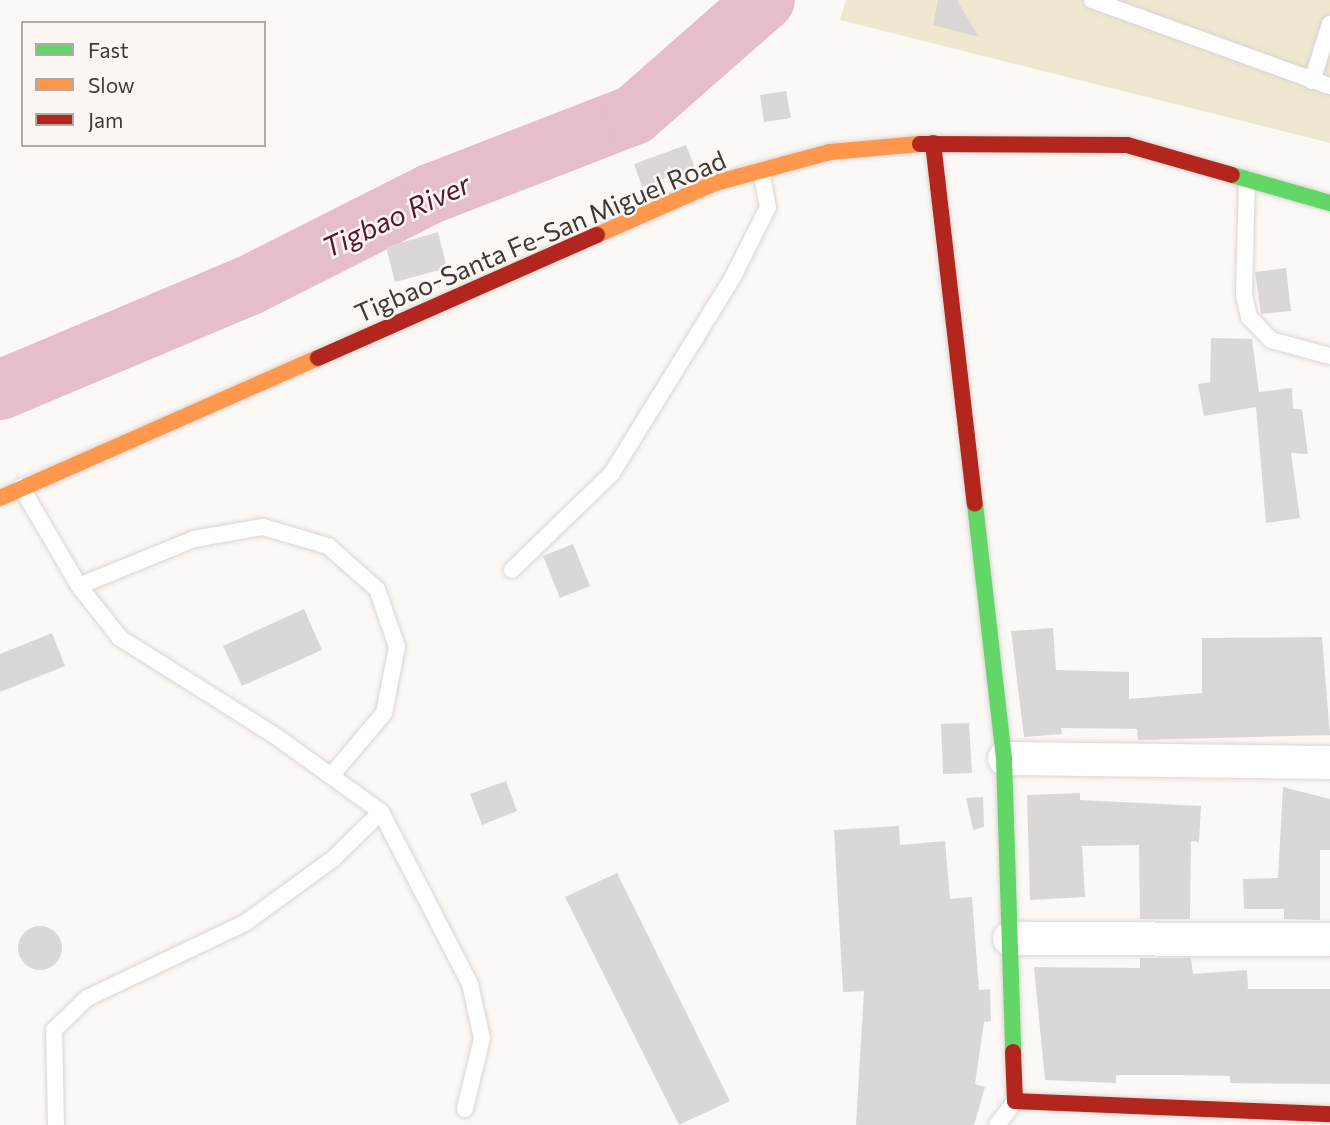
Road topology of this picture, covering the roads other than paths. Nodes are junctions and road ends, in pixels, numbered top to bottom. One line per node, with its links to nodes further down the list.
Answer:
1 (1092, 0): 3 (lane)
2 (1330, 24): 3 (lane)
3 (1311, 81): 4 (lane)
4 (1330, 86)
5 (933, 143): 6 (main road, Tigbao-Santa Fe-San Miguel Road); 7 (main road, Tigbao-Santa Fe-San Miguel Road); 14 (main road)
6 (761, 171): 10 (main road, Tigbao-Santa Fe-San Miguel Road); 12 (lane)
7 (1248, 177): 8 (main road, Tigbao-Santa Fe-San Miguel Road); 9 (lane)
8 (1330, 203)
9 (1330, 356)
10 (21, 487): 11 (main road, Tigbao-Santa Fe-San Miguel Road); 13 (lane)
11 (0, 498)
12 (512, 570)
13 (79, 586): 16 (lane); 16 (lane)
14 (1004, 758): 15 (street); 18 (main road)
15 (1330, 762)
16 (331, 776): 17 (lane)
17 (381, 812): 21 (lane); 24 (lane)
18 (1009, 938): 19 (street); 20 (main road)
19 (1330, 939)
20 (1015, 1101): 23 (main road); 25 (lane)
21 (464, 1109)
22 (1330, 1114): 23 (main road)
23 (1171, 1118)
24 (56, 1125)
25 (997, 1125)

